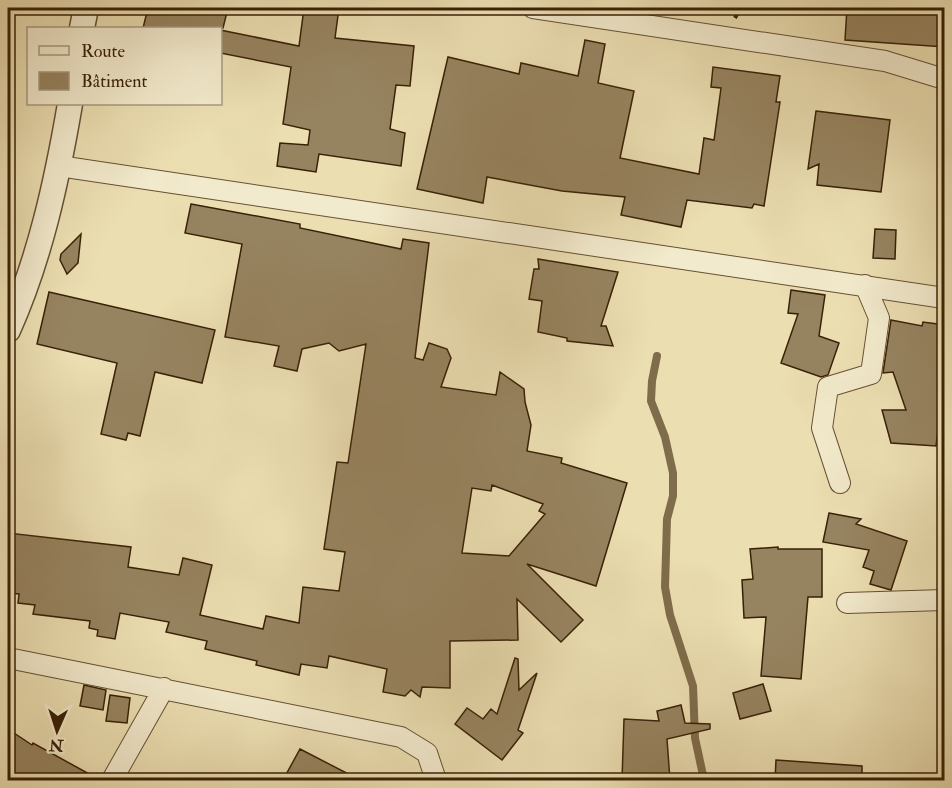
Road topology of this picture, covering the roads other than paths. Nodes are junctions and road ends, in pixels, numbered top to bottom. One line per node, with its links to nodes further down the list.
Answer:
1 (86, 8): 3 (street)
2 (533, 8): 4 (street)
3 (82, 27)
4 (945, 79)
5 (70, 105): 6 (street)
6 (59, 166): 7 (street); 9 (street)
7 (864, 285): 8 (street); 10 (street)
8 (945, 298)
9 (8, 330)
10 (840, 483)
11 (945, 600): 12 (street)
12 (847, 603)
13 (8, 658): 14 (street)
14 (164, 688): 15 (street); 16 (street)
15 (112, 780)
16 (436, 780)

